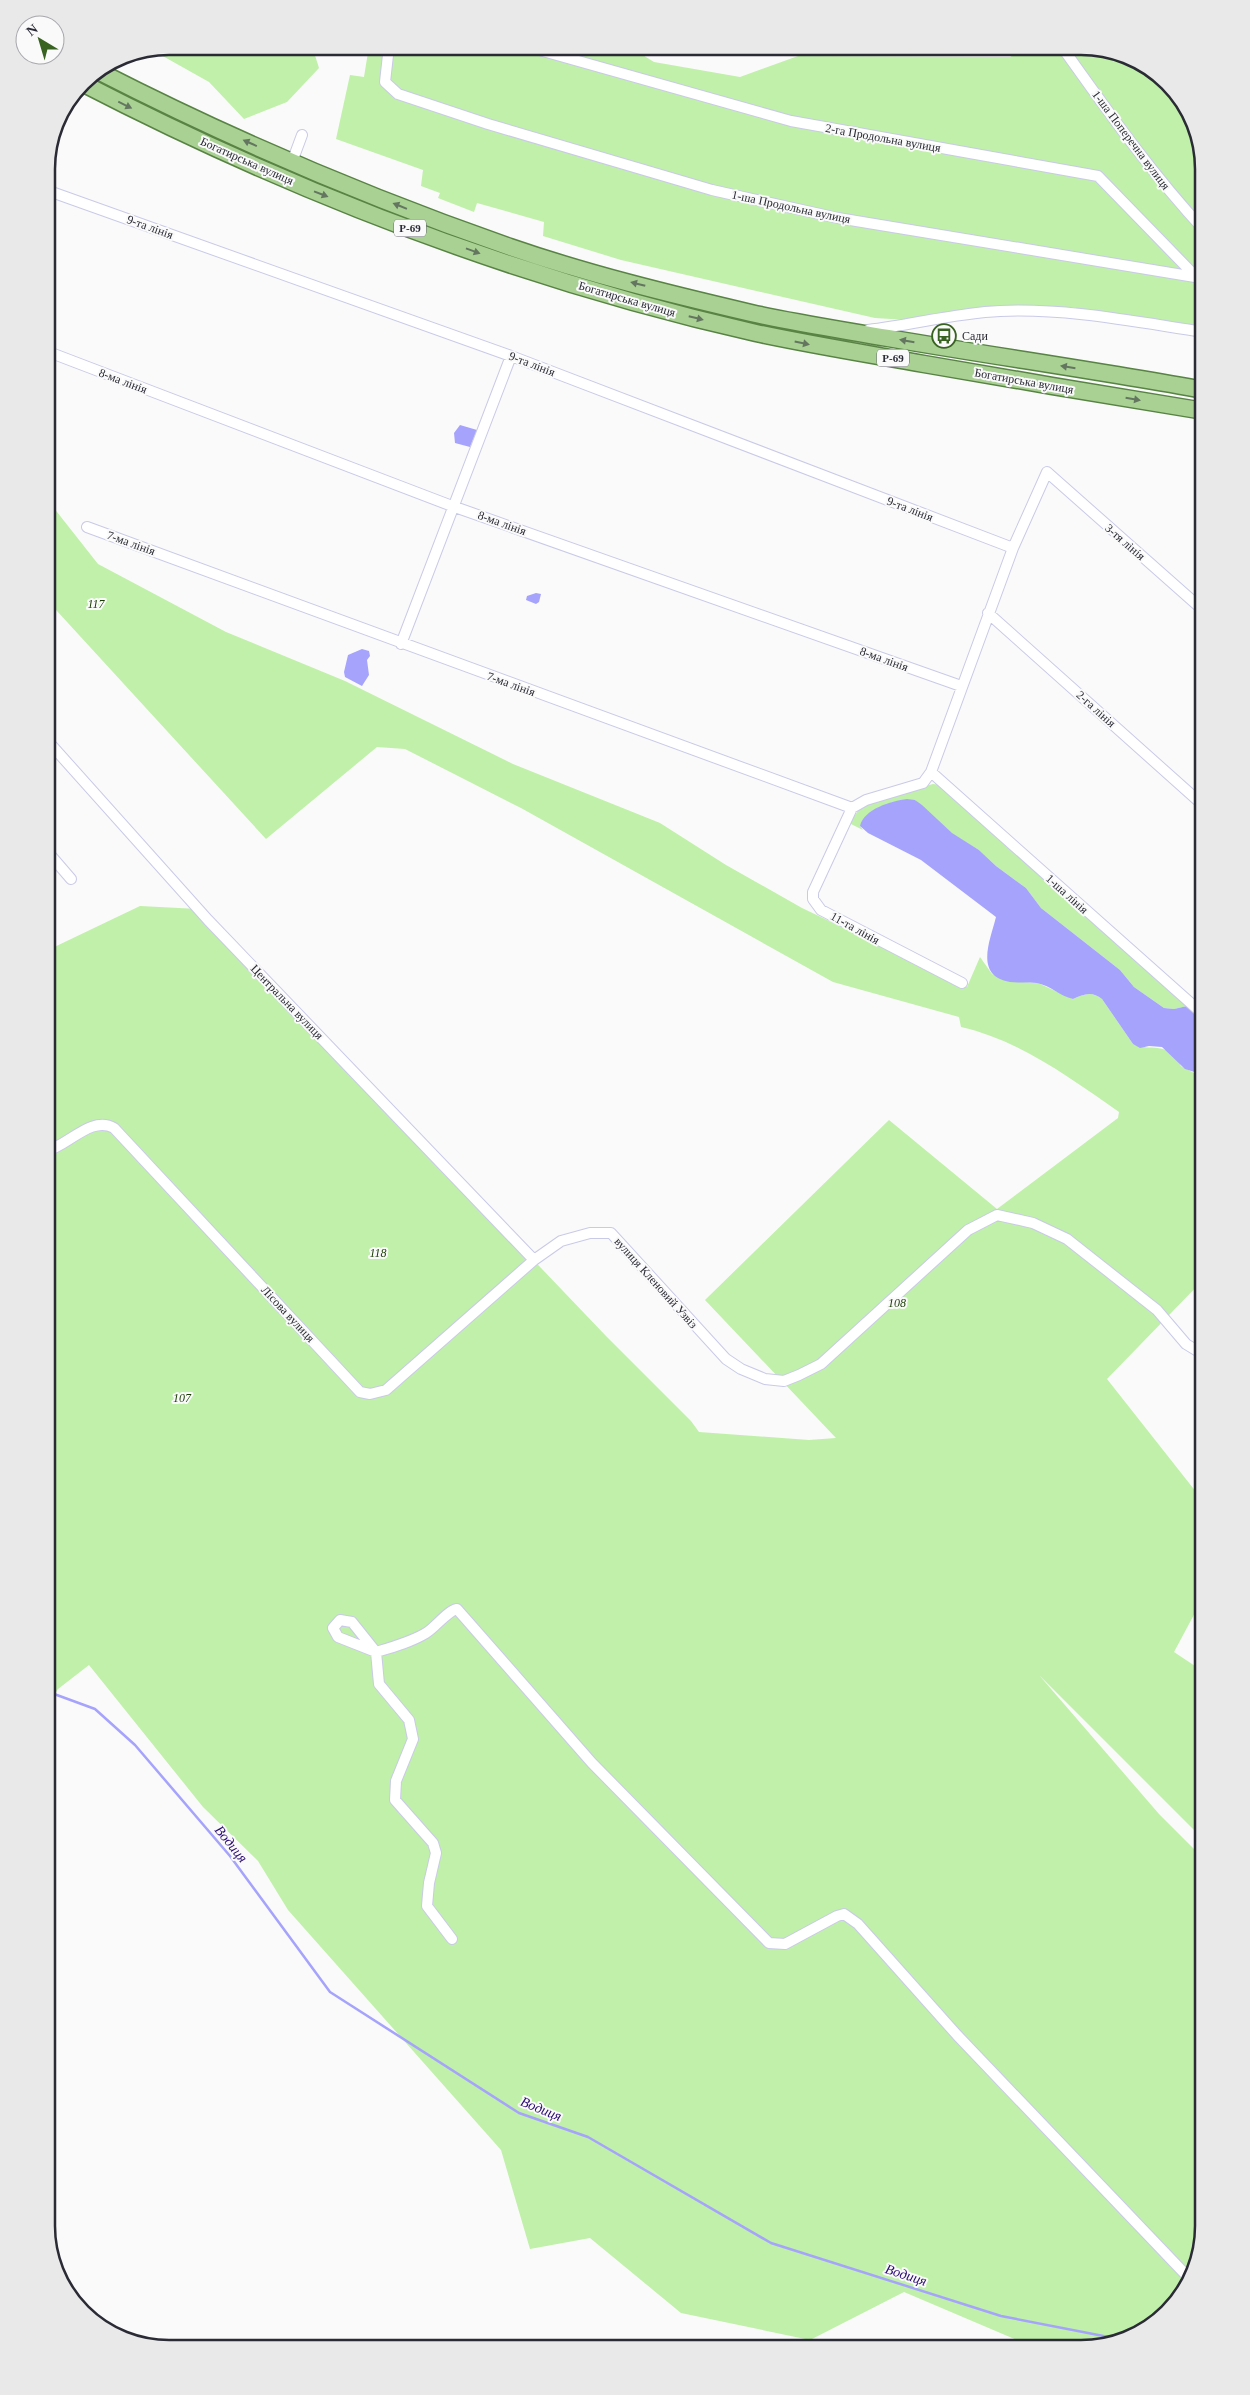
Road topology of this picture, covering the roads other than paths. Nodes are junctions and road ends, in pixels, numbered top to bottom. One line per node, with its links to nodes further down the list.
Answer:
1 (387, 55): 10 (street, 1-ша Продольна вулиця)
2 (557, 55): 10 (street, 2-га Продольна вулиця)
3 (1068, 55): 9 (street, 1-ша Поперечна вулиця)
4 (104, 75): 7 (main road, Богатирська вулиця / Р-69, one-way to 4)
5 (90, 87): 16 (main road, Богатирська вулиця / Р-69, one-way to 16)
6 (302, 135): 7 (street)
7 (292, 162): 12 (main road, Богатирська вулиця / Р-69, one-way to 7)
8 (55, 193): 14 (street, 9-та лінія)
9 (1195, 220)
10 (1195, 278)
11 (1195, 331): 12 (street)
12 (851, 332): 15 (main road, Богатирська вулиця / Р-69, one-way to 12)
13 (55, 354): 17 (street, 8-ма лінія)
14 (511, 356): 17 (street); 19 (street, 9-та лінія)
15 (1195, 389)
16 (1195, 409)
17 (452, 506): 22 (street); 23 (street, 8-ма лінія)
18 (87, 527): 22 (street, 7-ма лінія)
19 (1013, 548): 20 (street, 3-тя лінія); 21 (street)
20 (1195, 603)
21 (988, 612): 23 (street); 26 (street, 2-га лінія)
22 (401, 644): 27 (street, 7-ма лінія)
23 (961, 686): 25 (street)
24 (55, 749): 33 (street, Центральна вулиця)
25 (931, 772): 27 (street); 31 (street, 1-ша лінія)
26 (1195, 798)
27 (852, 808): 30 (street, 11-та лінія)
28 (55, 860): 29 (street)
29 (71, 879)
30 (962, 983)
31 (1195, 1007)
32 (55, 1146): 33 (street, Лісова вулиця)
33 (534, 1260): 34 (street, вулиця Кленовий Узвіз)
34 (1195, 1350)
35 (452, 1939): 36 (street)
36 (1184, 2273)

